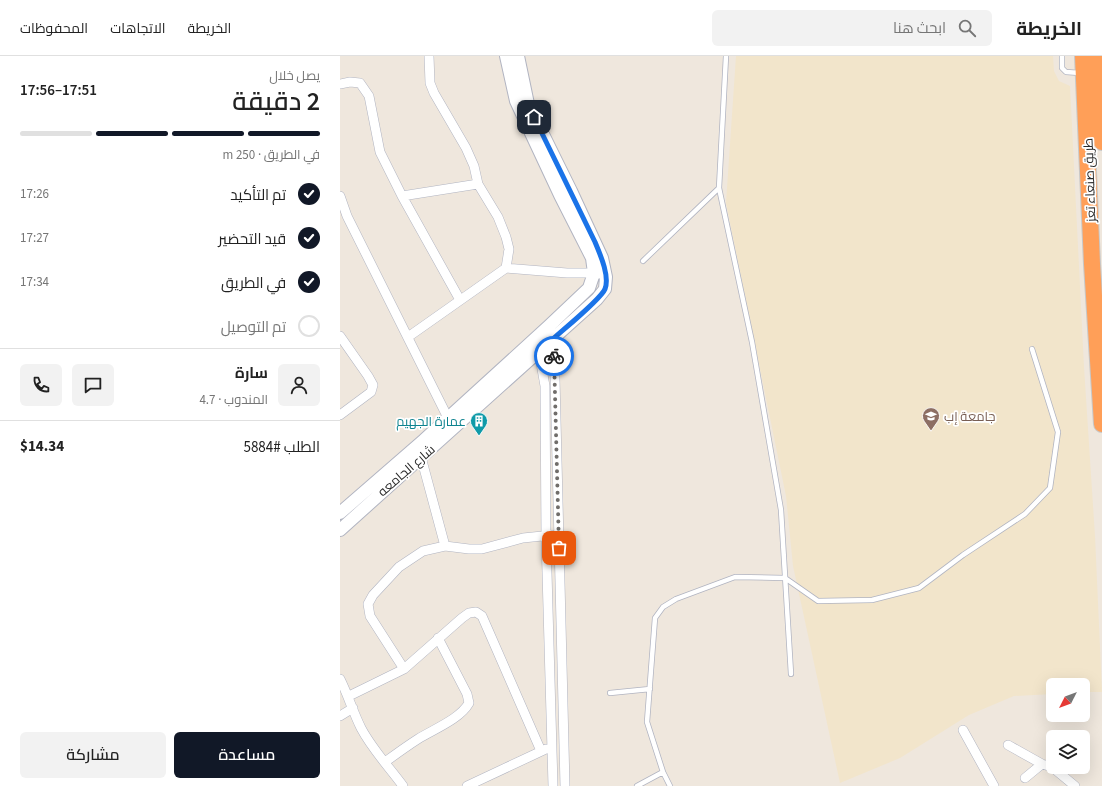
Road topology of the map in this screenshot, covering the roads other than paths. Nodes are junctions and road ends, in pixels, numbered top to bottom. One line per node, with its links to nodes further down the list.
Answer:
1 (429, 56): 11 (street)
2 (506, 56): 18 (street)
3 (518, 56): 18 (street)
4 (726, 56): 12 (lane)
5 (1062, 56): 8 (lane)
6 (1083, 56): 8 (highway, طريق صنعاء تعز)
7 (1098, 56): 10 (highway, طريق صنعاء تعز)
8 (1084, 73): 27 (highway, طريق صنعاء تعز)
9 (340, 84): 14 (street)
10 (1102, 142)
11 (478, 184): 14 (street); 17 (street)
12 (719, 188): 16 (lane); 34 (lane)
13 (340, 196): 15 (street)
14 (402, 196): 19 (street)
15 (344, 219): 21 (street)
16 (643, 261)
17 (506, 268): 18 (street); 19 (street)
18 (600, 275): 22 (street, شارع الجامعه); 26 (street, شارع الجامعه)
19 (460, 300): 21 (street)
20 (340, 336): 25 (street)
21 (408, 337): 26 (street)
22 (554, 338): 24 (street, شارع الجامعه); 31 (street)
23 (1032, 349): 34 (lane)
24 (539, 352): 28 (street, شارع الجامعه); 32 (street)
25 (340, 416)
26 (448, 418): 29 (street, شارع الجامعه)
27 (1102, 424)
28 (421, 457): 29 (street, شارع الجامعه); 33 (street)
29 (344, 510): 30 (street, شارع الجامعه)
30 (340, 530)
31 (559, 533): 32 (street); 45 (street)
32 (546, 536): 33 (street); 47 (street)
33 (445, 546): 36 (street)
34 (785, 578): 37 (lane); 39 (lane)
35 (438, 638): 36 (street); 48 (street); 49 (street)
36 (404, 669): 41 (street)
37 (792, 674)
38 (340, 679): 41 (street)
39 (650, 689): 40 (lane); 51 (lane)
40 (610, 693)
41 (349, 696): 42 (street)
42 (353, 708): 43 (street); 49 (street)
43 (340, 716)
44 (963, 730): 59 (street)
45 (564, 742): 47 (street); 56 (street)
46 (1008, 745): 50 (street)
47 (551, 747): 48 (street); 55 (street)
48 (541, 751): 54 (street)
49 (385, 762): 53 (street)
50 (1042, 764): 52 (street); 60 (street)
51 (663, 772): 57 (lane); 58 (lane)
52 (1025, 778)
53 (403, 786)
54 (467, 786)
55 (553, 786)
56 (565, 786)
57 (637, 786)
58 (670, 786)
59 (994, 786)
60 (1075, 786)

